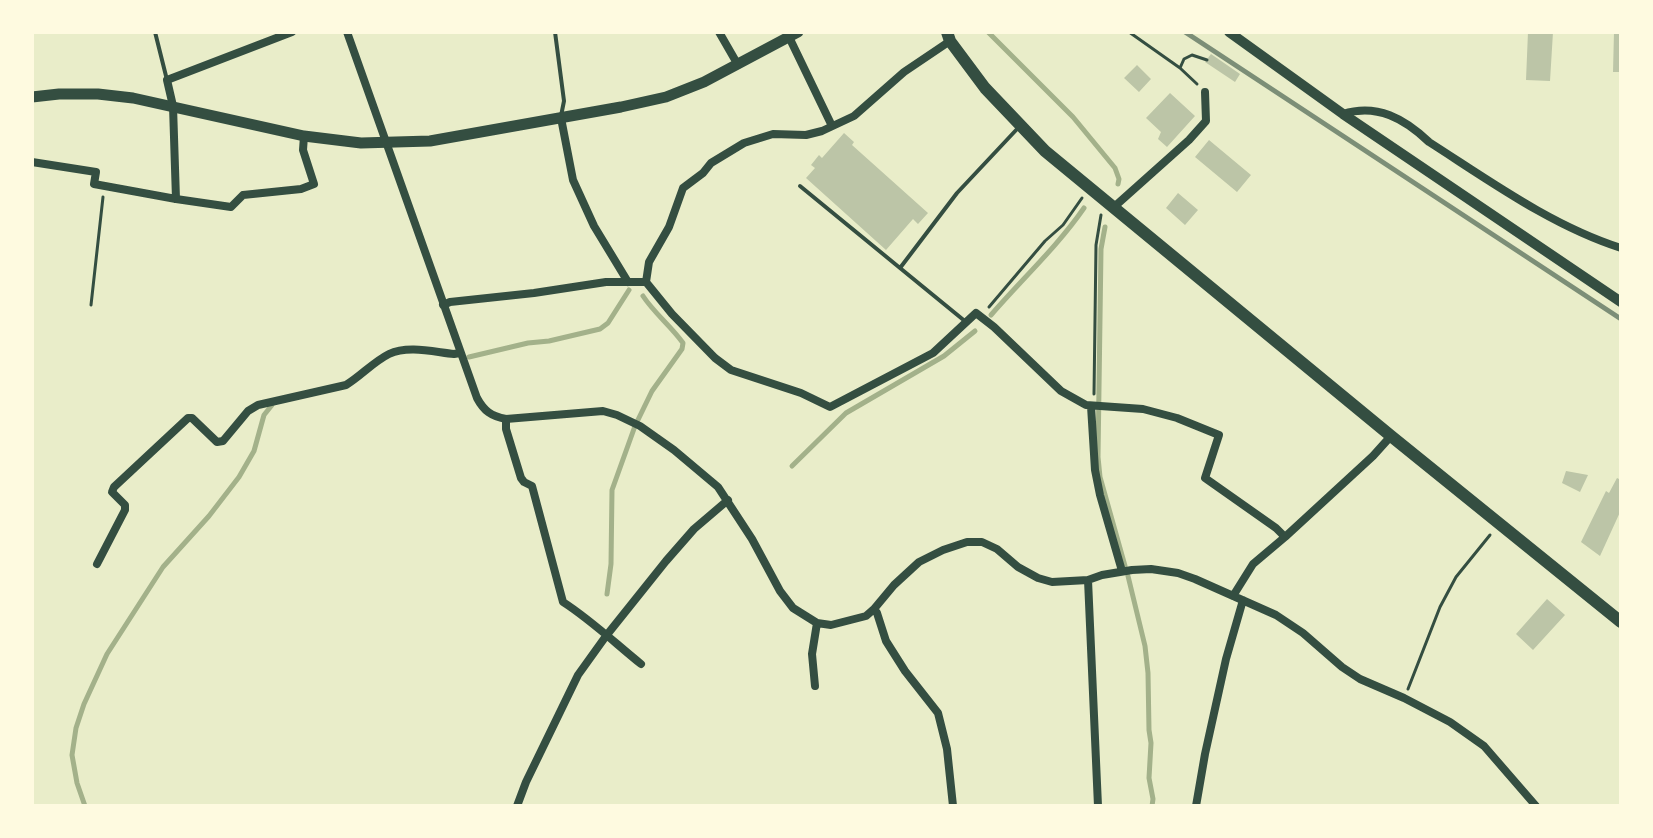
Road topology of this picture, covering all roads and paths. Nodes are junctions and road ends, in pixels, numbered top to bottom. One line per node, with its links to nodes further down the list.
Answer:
1 (155, 32): 13 (lane)
2 (292, 32): 13 (street)
3 (347, 32): 22 (street)
4 (555, 32): 18 (lane)
5 (719, 32): 11 (street)
6 (1129, 32): 12 (path)
7 (1229, 32): 17 (street)
8 (794, 34): 11 (main road); 19 (street)
9 (949, 36): 19 (street); 20 (main road)
10 (1207, 60): 12 (path)
11 (738, 65): 18 (main road)
12 (1180, 68): 14 (path)
13 (167, 80): 16 (street)
14 (1205, 92): 28 (street)
15 (32, 97): 16 (main road)
16 (173, 106): 21 (main road); 27 (street)
17 (1343, 114): 30 (street); 34 (street)
18 (561, 118): 22 (main road); 32 (street)
19 (832, 126): 33 (street)
20 (1020, 126): 28 (main road); 31 (lane)
21 (304, 136): 22 (main road); 27 (street)
22 (386, 143): 36 (street)
23 (32, 162): 24 (street)
24 (104, 185): 27 (street); 35 (path)
25 (800, 186): 31 (lane)
26 (1082, 198): 37 (path)
27 (176, 199)
28 (1114, 207): 42 (main road)
29 (1101, 215): 40 (path)
30 (1621, 248)
31 (900, 268): 38 (lane)
32 (628, 282): 33 (street); 36 (street)
33 (646, 282): 38 (street)
34 (1621, 302)
35 (91, 305)
36 (443, 305): 39 (street)
37 (982, 316): 38 (street); 40 (street)
38 (966, 322)
39 (460, 353): 41 (street); 46 (street)
40 (1096, 406): 45 (street); 47 (street)
41 (506, 419): 43 (street); 54 (street)
42 (1391, 436): 44 (main road); 45 (street)
43 (728, 500): 53 (street); 54 (street)
44 (1500, 522): 52 (main road); 57 (path)
45 (1285, 537): 49 (street)
46 (97, 564)
47 (1122, 571): 48 (street); 49 (street)
48 (1088, 580): 51 (street); 60 (street)
49 (1233, 596): 50 (street)
50 (1243, 600): 57 (street); 61 (street)
51 (874, 609): 53 (street); 59 (street)
52 (1621, 622)
53 (817, 623): 56 (street)
54 (606, 636): 55 (street); 58 (street)
55 (641, 664)
56 (815, 686)
57 (1404, 698): 62 (street)
58 (517, 806)
59 (953, 806)
60 (1098, 806)
61 (1196, 806)
62 (1536, 806)

